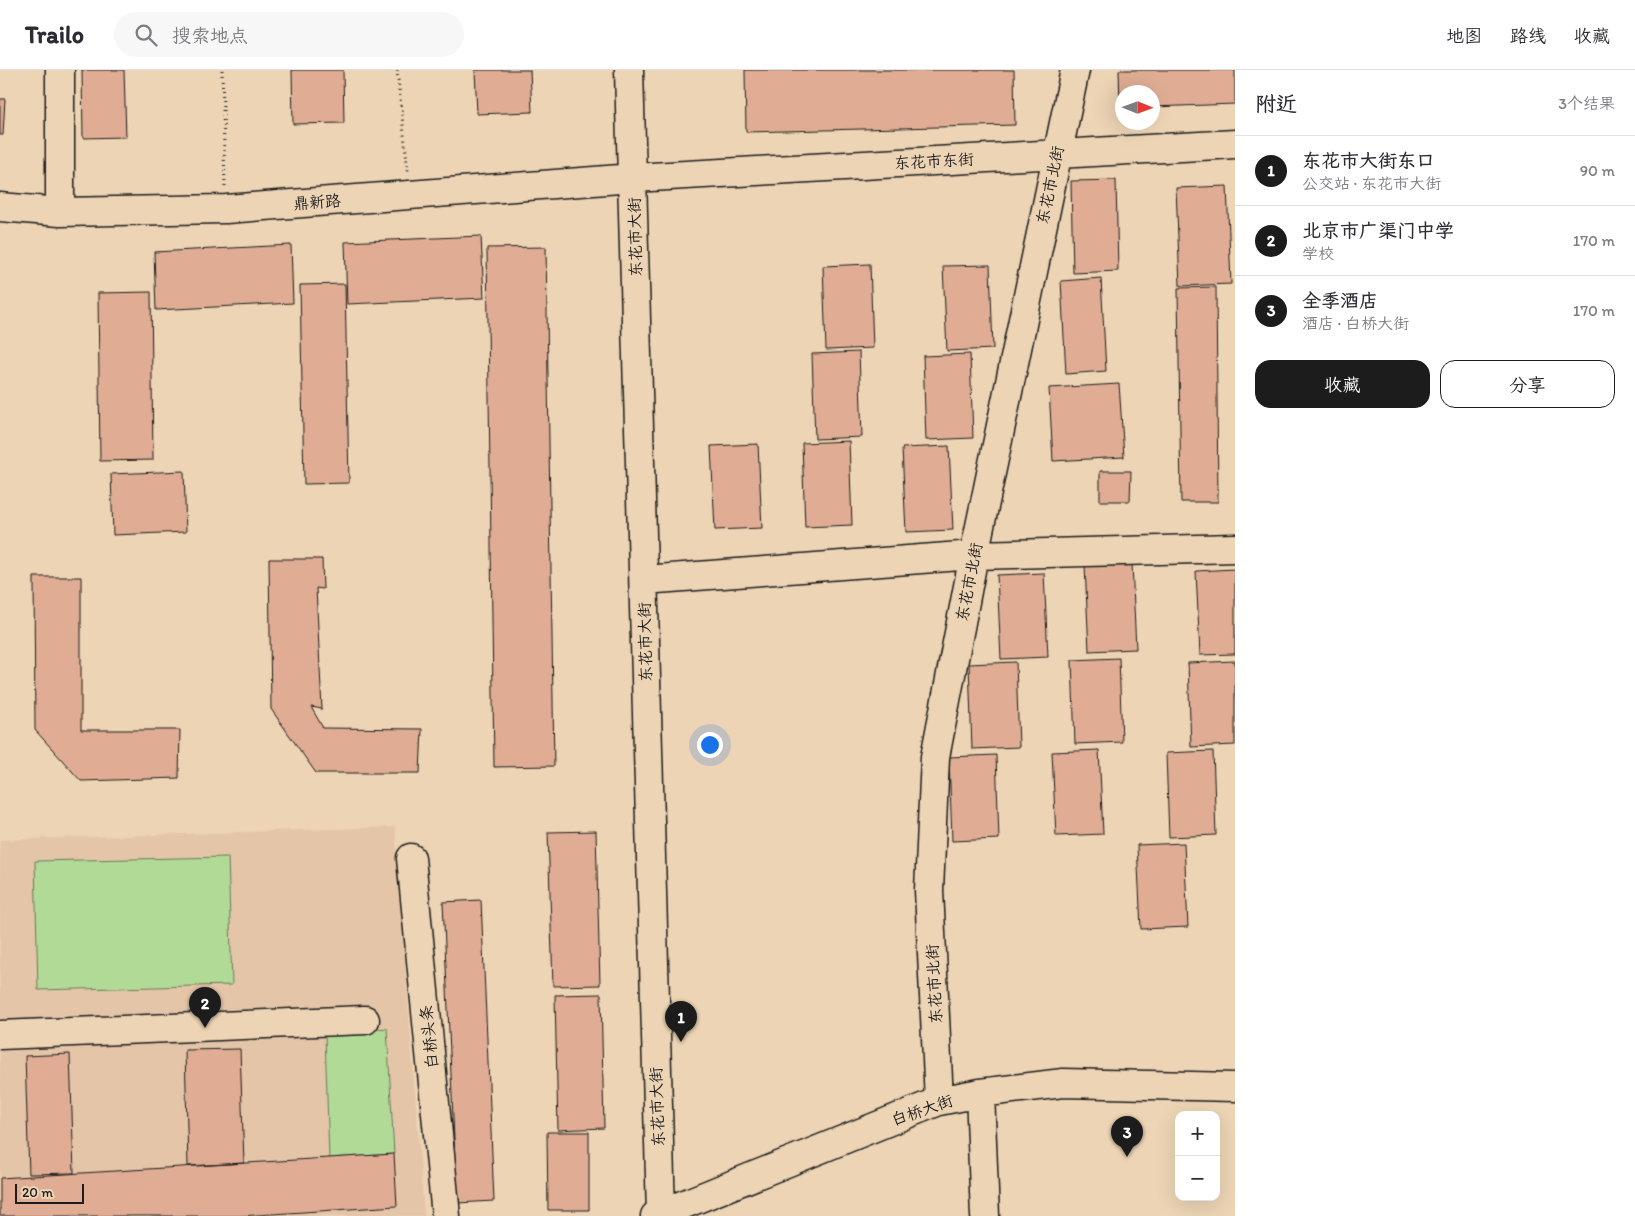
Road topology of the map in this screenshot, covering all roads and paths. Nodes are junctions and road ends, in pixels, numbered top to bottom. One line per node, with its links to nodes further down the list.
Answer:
1 (60, 70): 12 (street)
2 (222, 70): 11 (path)
3 (397, 70): 9 (path)
4 (629, 70): 8 (street, 东花市大街)
5 (1075, 70): 7 (street, 东花市北街)
6 (1235, 144): 7 (street, 东花市东街)
7 (1056, 155): 8 (street, 东花市东街); 14 (street, 东花市北街)
8 (633, 178): 9 (street, 鼎新路); 15 (street, 东花市大街)
9 (410, 195): 11 (street, 鼎新路)
10 (0, 207): 12 (street, 鼎新路)
11 (226, 209): 12 (street, 鼎新路)
12 (60, 212)
13 (1235, 548): 14 (street)
14 (974, 555): 15 (street); 21 (street, 东花市北街)
15 (644, 580): 22 (street, 东花市大街)
16 (411, 858): 23 (street, 白桥头条)
17 (365, 1020): 18 (street)
18 (0, 1035)
19 (1235, 1087): 20 (street, 白桥大街)
20 (980, 1093): 21 (street, 白桥大街); 24 (street)
21 (939, 1101): 22 (street, 白桥大街)
22 (658, 1215)
23 (446, 1216)
24 (985, 1216)

